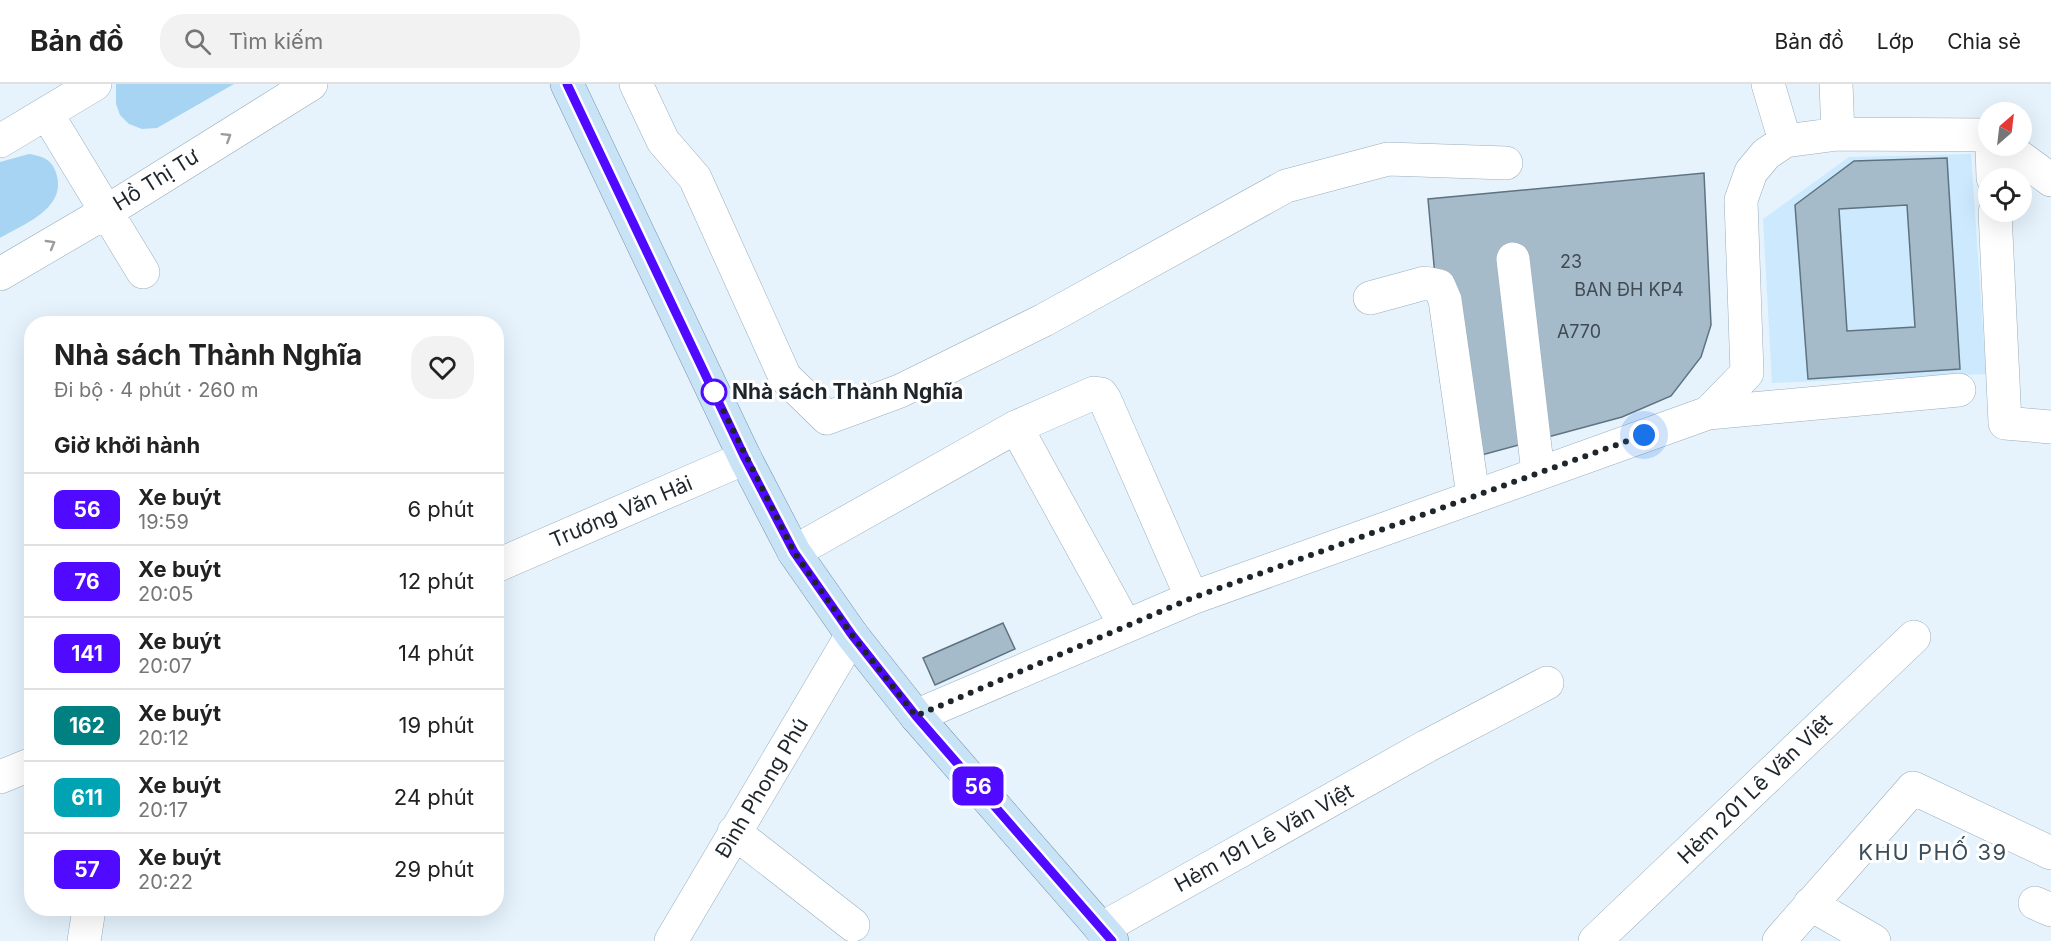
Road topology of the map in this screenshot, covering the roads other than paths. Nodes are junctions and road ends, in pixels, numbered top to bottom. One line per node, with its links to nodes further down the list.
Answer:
1 (94, 84): 7 (street)
2 (311, 84): 15 (street, Hồ Thị Tư, one-way to 2)
3 (567, 84): 25 (main road)
4 (636, 84): 13 (street)
5 (1768, 84): 11 (street)
6 (1836, 84): 8 (street)
7 (47, 114): 10 (street); 15 (street)
8 (1838, 134): 9 (street); 11 (street)
9 (1978, 135)
10 (0, 141)
11 (1785, 141): 22 (street)
12 (2019, 156): 14 (street)
13 (1506, 163)
14 (2051, 180)
15 (106, 212): 18 (street); 19 (street, Hồ Thị Tư, one-way to 15)
16 (1995, 222): 24 (street)
17 (1513, 259): 26 (street)
18 (143, 272)
19 (0, 274)
20 (1370, 297): 27 (street)
21 (1959, 390): 22 (street)
22 (1708, 412): 26 (street)
23 (1016, 427): 28 (street); 30 (street); 31 (street)
24 (2051, 427)
25 (745, 458): 28 (main road); 29 (street, Trương Văn Hải)
26 (1538, 473): 27 (street)
27 (1473, 496): 30 (street)
28 (794, 552): 32 (main road)
29 (504, 563)
30 (1192, 598): 31 (street)
31 (1125, 625): 35 (street)
32 (852, 635): 35 (main road); 38 (street, Đình Phong Phú)
33 (1914, 637): 46 (street, Hẻm 201 Lê Văn Việt)
34 (1547, 683): 43 (street, Hẻm 191 Lê Văn Việt)
35 (916, 716): 43 (main road)
36 (24, 767): 37 (street)
37 (0, 777)
38 (734, 832): 42 (street); 45 (street, Đình Phong Phú)
39 (2051, 853): 40 (street)
40 (1810, 904): 47 (street); 48 (street)
41 (88, 916): 44 (street)
42 (853, 925)
43 (1106, 935)
44 (84, 941)
45 (671, 941)
46 (1595, 941)
47 (1779, 941)
48 (1874, 941)

